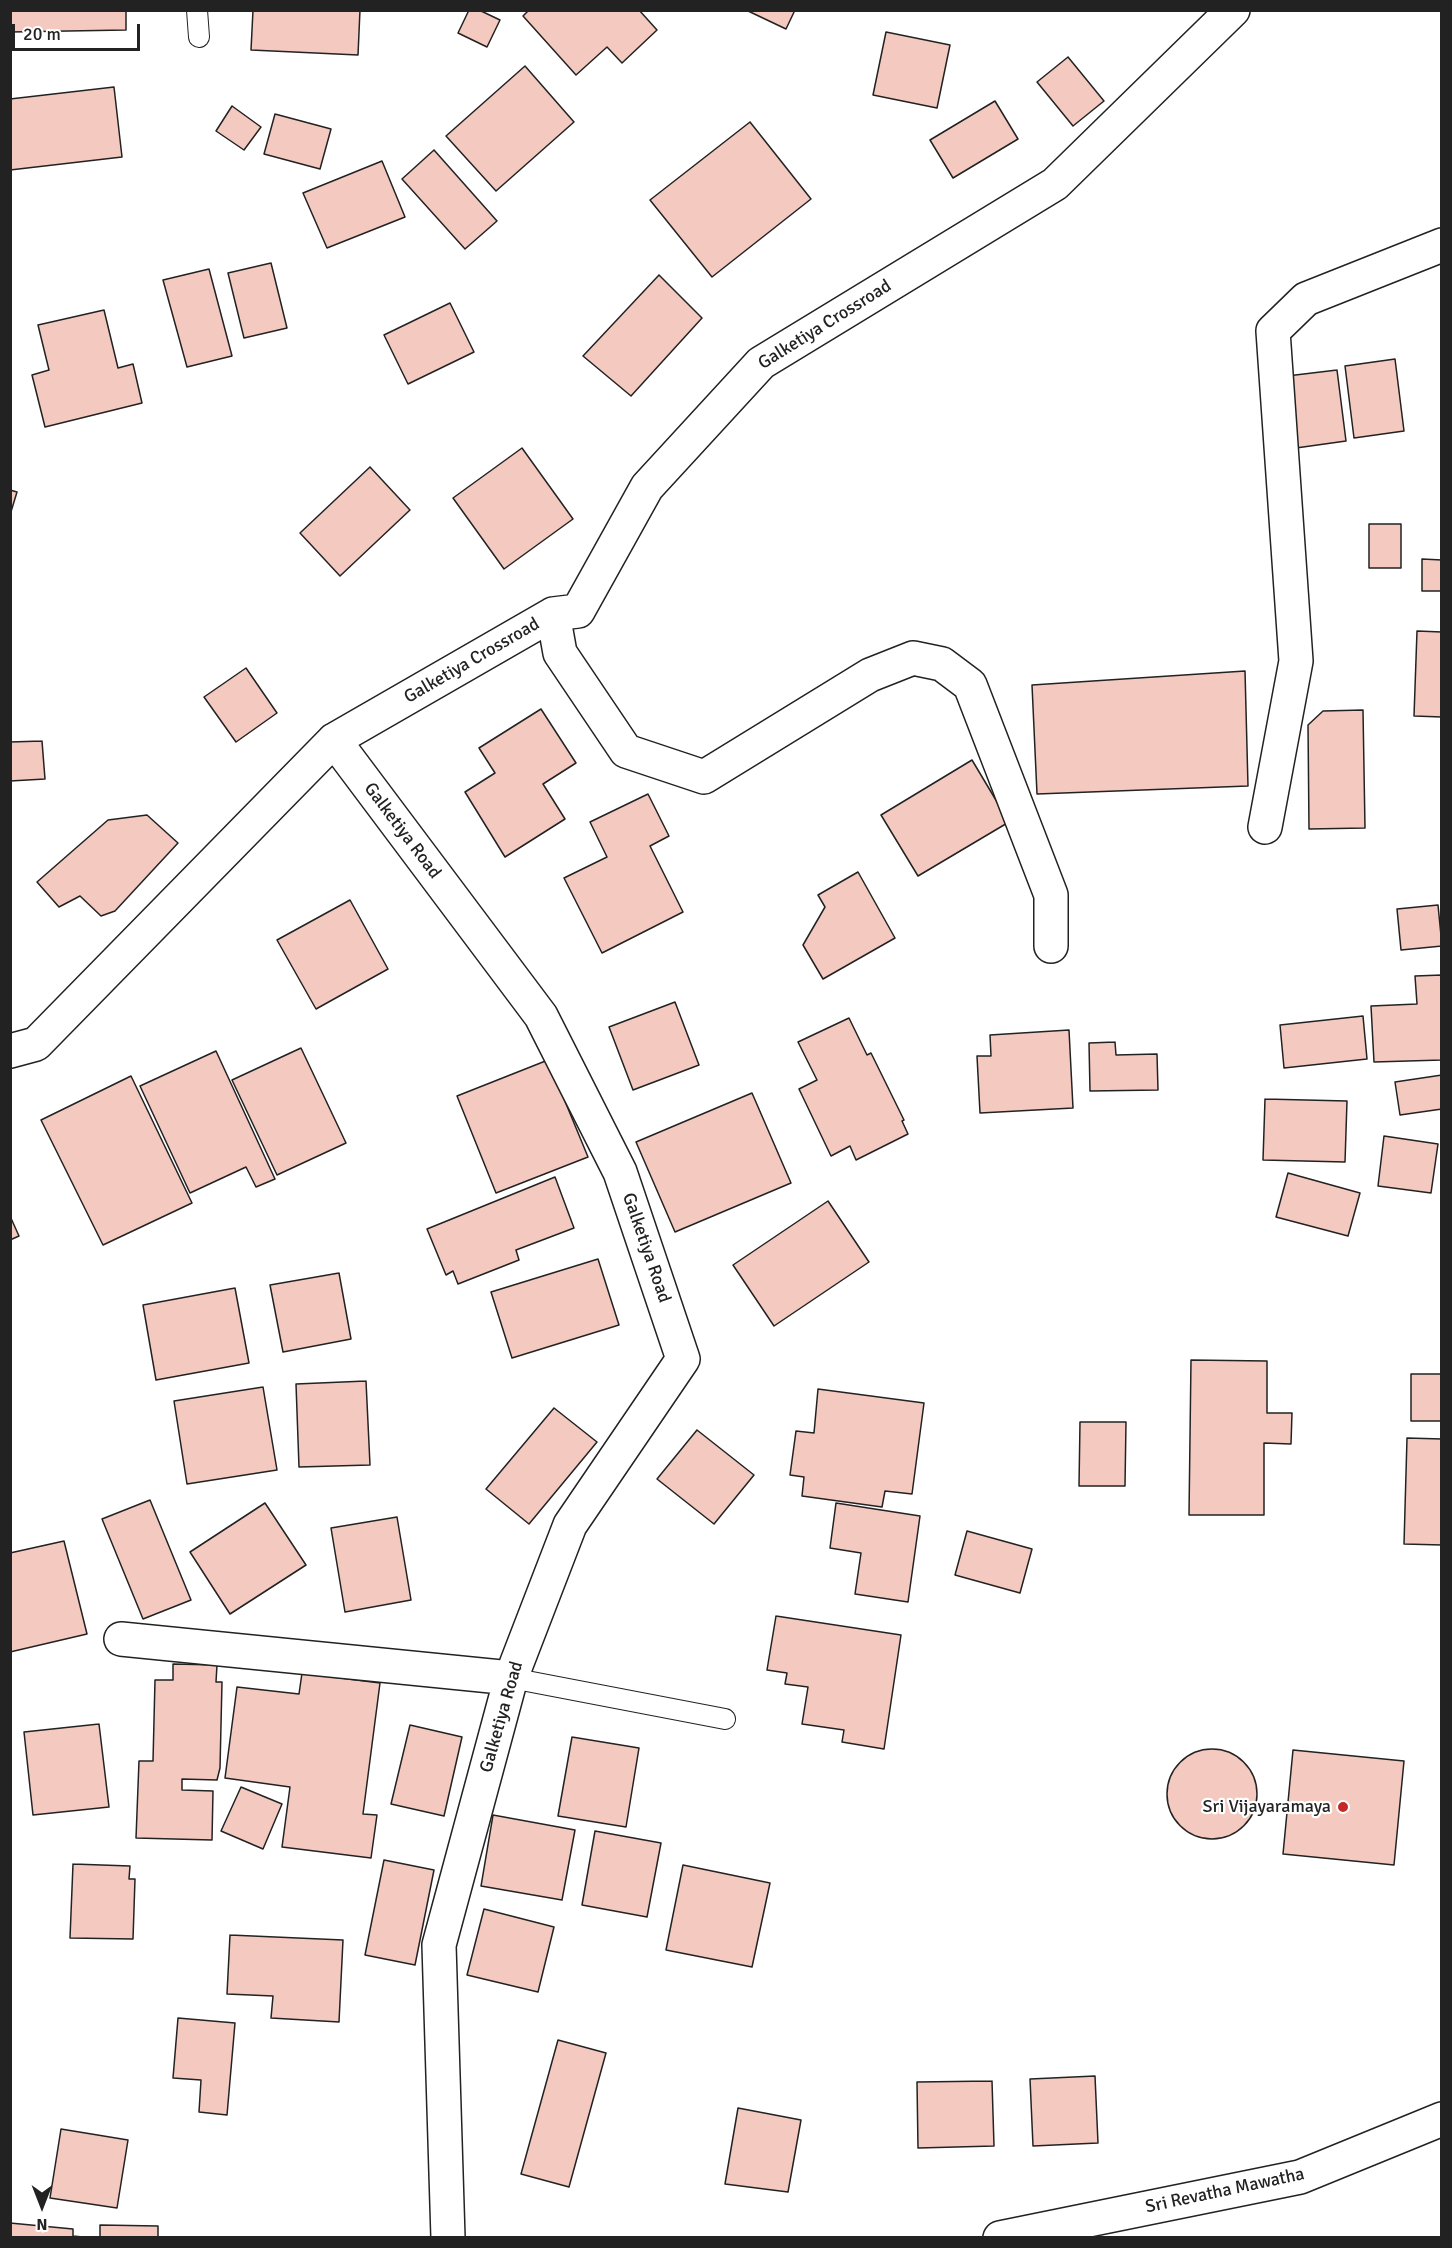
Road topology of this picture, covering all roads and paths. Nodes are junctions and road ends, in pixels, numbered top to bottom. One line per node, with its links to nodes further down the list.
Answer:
1 (197, 10): 3 (lane)
2 (1233, 10): 5 (street, Galketiya Crossroad)
3 (199, 37)
4 (1442, 245): 7 (street)
5 (553, 614): 6 (street, Galketiya Crossroad); 8 (street)
6 (334, 740): 9 (street); 11 (street, Galketiya Road)
7 (1265, 827)
8 (1051, 946)
9 (10, 1051)
10 (121, 1639): 11 (street)
11 (511, 1678): 12 (lane); 14 (street, Galketiya Road)
12 (725, 1719)
13 (1442, 2119): 15 (street, Sri Revatha Mawatha)
14 (448, 2238)
15 (1000, 2238)

